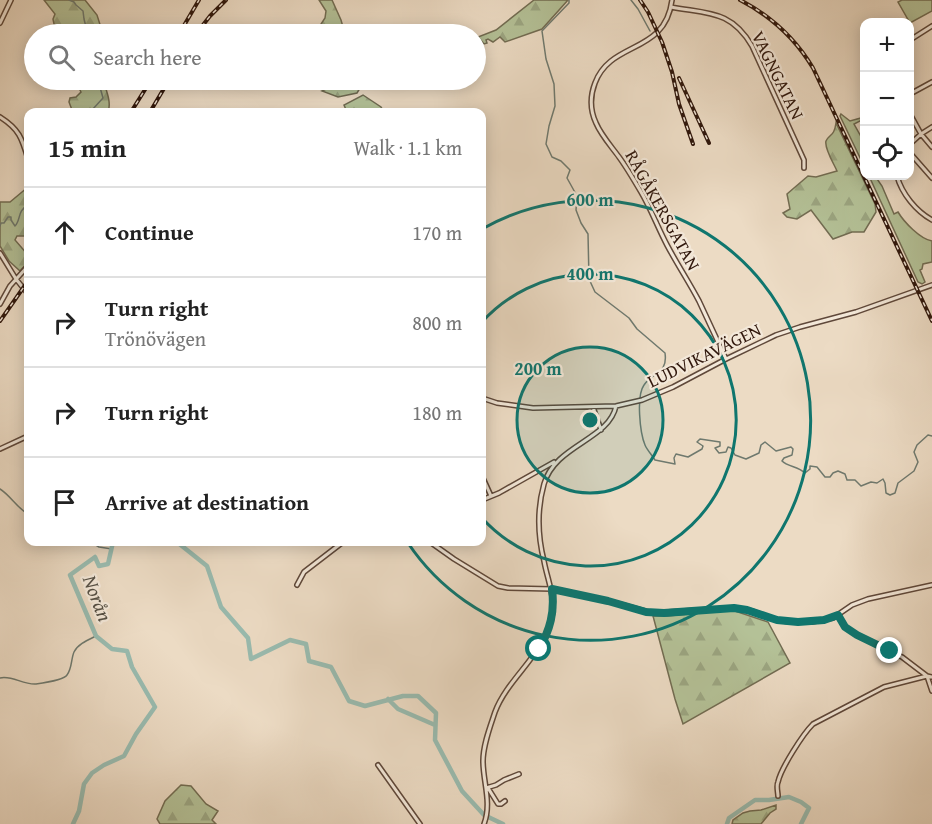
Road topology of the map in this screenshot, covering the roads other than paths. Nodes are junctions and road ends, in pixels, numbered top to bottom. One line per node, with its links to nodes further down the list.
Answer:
1 (11, 0): 4 (street)
2 (672, 0): 3 (street, RÅGÅKERSGATAN)
3 (671, 7): 17 (street, VAGNGATAN); 27 (street, RÅGÅKERSGATAN)
4 (0, 22)
5 (932, 26): 6 (street)
6 (914, 37)
7 (932, 82): 8 (street)
8 (914, 91)
9 (0, 117): 15 (street)
10 (914, 122): 12 (street)
11 (932, 127): 12 (street)
12 (921, 134): 13 (street); 14 (street)
13 (914, 140)
14 (932, 147)
15 (24, 148)
16 (914, 158): 18 (street)
17 (804, 168)
18 (932, 178)
19 (898, 180): 20 (street)
20 (932, 220)
21 (0, 253): 23 (street)
22 (24, 270): 23 (street)
23 (16, 279): 25 (street); 26 (street)
24 (932, 285): 27 (street, LUDVIKAVÄGEN)
25 (24, 289)
26 (0, 304)
27 (726, 359): 29 (street, LUDVIKAVÄGEN)
28 (486, 399): 30 (street, LUDVIKAVÄGEN)
29 (616, 406): 30 (street, LUDVIKAVÄGEN); 31 (street)
30 (593, 407): 31 (street)
31 (601, 430): 34 (street)
32 (24, 438): 33 (street)
33 (0, 449)
34 (556, 461): 36 (street); 42 (street)
35 (486, 485): 36 (street)
36 (491, 497): 37 (street)
37 (486, 499)
38 (338, 546): 40 (street)
39 (435, 546): 42 (street)
40 (297, 585)
41 (932, 585): 43 (street)
42 (552, 589): 43 (street); 49 (street)
43 (838, 615): 44 (street)
44 (927, 676): 45 (street); 46 (street); 50 (street)
45 (932, 677)
46 (932, 691)
47 (378, 765): 52 (street)
48 (519, 774): 49 (street)
49 (487, 788): 51 (street); 53 (street)
50 (778, 796)
51 (505, 801)
52 (420, 824)
53 (484, 824)

